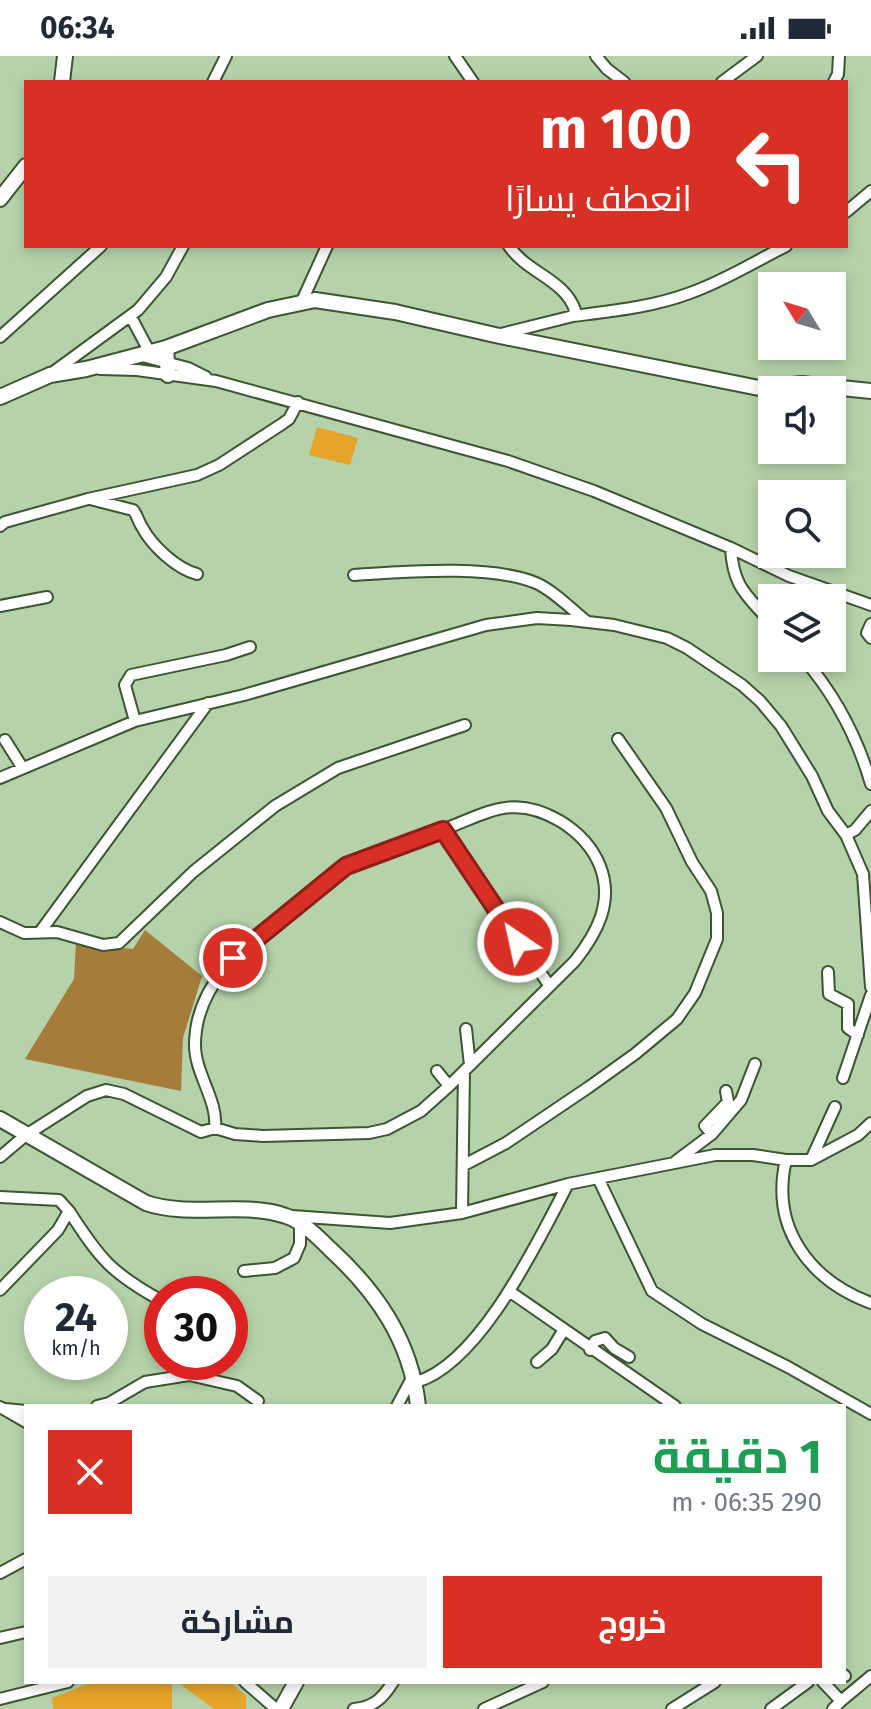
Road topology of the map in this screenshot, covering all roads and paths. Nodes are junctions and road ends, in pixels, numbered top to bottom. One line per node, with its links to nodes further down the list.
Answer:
1 (65, 56): 7 (main road)
2 (226, 56): 8 (street)
3 (455, 56): 9 (street)
4 (596, 56): 10 (street)
5 (757, 56): 11 (street)
6 (839, 56): 12 (street)
7 (62, 80)
8 (214, 80)
9 (472, 80)
10 (621, 80)
11 (725, 80)
12 (835, 80)
13 (24, 169): 15 (main road)
14 (871, 191): 16 (street)
15 (0, 199)
16 (848, 210)
17 (99, 248): 26 (street)
18 (182, 248): 24 (street)
19 (326, 248): 22 (street)
20 (511, 248): 23 (street)
21 (782, 248): 23 (street)
22 (302, 301): 25 (main road); 29 (main road)
23 (573, 316): 25 (street)
24 (131, 317): 27 (street); 31 (street)
25 (495, 335): 32 (main road)
26 (0, 337)
27 (149, 351): 28 (main road); 29 (main road)
28 (132, 356): 29 (street); 30 (main road)
29 (168, 362): 30 (street); 34 (street)
30 (86, 369): 31 (main road)
31 (50, 375): 33 (main road)
32 (871, 391)
33 (0, 397)
34 (298, 402): 35 (street); 37 (street)
35 (88, 499): 36 (street); 38 (street)
36 (2, 522)
37 (731, 548): 42 (street); 44 (street)
38 (197, 574)
39 (354, 575): 45 (street)
40 (858, 587): 42 (street)
41 (47, 597): 43 (street)
42 (866, 603)
43 (0, 606)
44 (758, 607)
45 (588, 622): 50 (street); 60 (street)
46 (871, 624): 47 (street)
47 (871, 638)
48 (250, 647): 51 (street)
49 (815, 672): 57 (street)
50 (208, 703): 51 (street); 63 (street)
51 (135, 721): 55 (street)
52 (465, 725): 63 (street)
53 (618, 739): 87 (street)
54 (5, 740): 55 (street)
55 (22, 767): 56 (street)
56 (0, 778)
57 (871, 784)
58 (871, 811): 60 (street)
59 (443, 830): 66 (street); 66 (street); 80 (street)
60 (846, 835): 61 (street)
61 (867, 876): 64 (street)
62 (0, 922): 63 (street)
63 (40, 932)
64 (870, 966): 67 (street)
65 (828, 972): 70 (street)
66 (549, 985): 72 (street)
67 (871, 987)
68 (871, 995): 70 (street)
69 (466, 1029): 72 (street)
70 (858, 1035): 74 (street)
71 (755, 1064): 81 (street)
72 (467, 1068): 75 (street); 87 (street)
73 (437, 1071): 75 (street)
74 (843, 1078)
75 (449, 1086): 80 (street)
76 (726, 1091): 81 (street)
77 (835, 1107): 85 (street)
78 (0, 1119): 82 (main road)
79 (871, 1123): 85 (street)
80 (215, 1128): 82 (street)
81 (712, 1134): 86 (street)
82 (26, 1135): 83 (street); 93 (main road)
83 (0, 1157)
84 (786, 1160): 85 (street); 86 (street); 99 (street)
85 (811, 1160)
86 (671, 1164): 88 (street)
87 (464, 1165): 92 (street)
88 (598, 1178): 89 (street); 112 (street)
89 (568, 1184): 92 (street); 98 (street)
90 (0, 1197): 91 (street)
91 (69, 1211): 96 (street); 97 (street)
92 (462, 1213): 93 (street)
93 (286, 1216): 94 (main road)
94 (300, 1224): 95 (street); 104 (main road)
95 (244, 1271)
96 (0, 1290)
97 (144, 1291)
98 (509, 1291): 100 (street); 104 (street)
99 (871, 1303)
100 (563, 1331): 101 (street); 103 (street)
101 (590, 1350): 102 (street); 109 (street)
102 (629, 1357)
103 (537, 1362)
104 (414, 1379): 107 (street); 108 (main road)
105 (258, 1401): 106 (street)
106 (117, 1402)
107 (398, 1404)
108 (418, 1404)
109 (672, 1404)
110 (1, 1408): 111 (street); 113 (street)
111 (24, 1411)
112 (871, 1414)
113 (24, 1421)
114 (24, 1560): 115 (street)
115 (0, 1573)
116 (24, 1632): 117 (street)
117 (0, 1638)
118 (871, 1676): 128 (street)
119 (60, 1684): 127 (street)
120 (247, 1684): 129 (street)
121 (295, 1684): 129 (main road)
122 (391, 1684): 130 (street)
123 (539, 1684): 131 (street)
124 (712, 1684): 132 (street)
125 (805, 1684): 133 (street)
126 (824, 1684): 128 (street)
127 (0, 1699)
128 (837, 1705)
129 (278, 1709)
130 (354, 1709)
131 (484, 1709)
132 (672, 1709)
133 (771, 1709)

